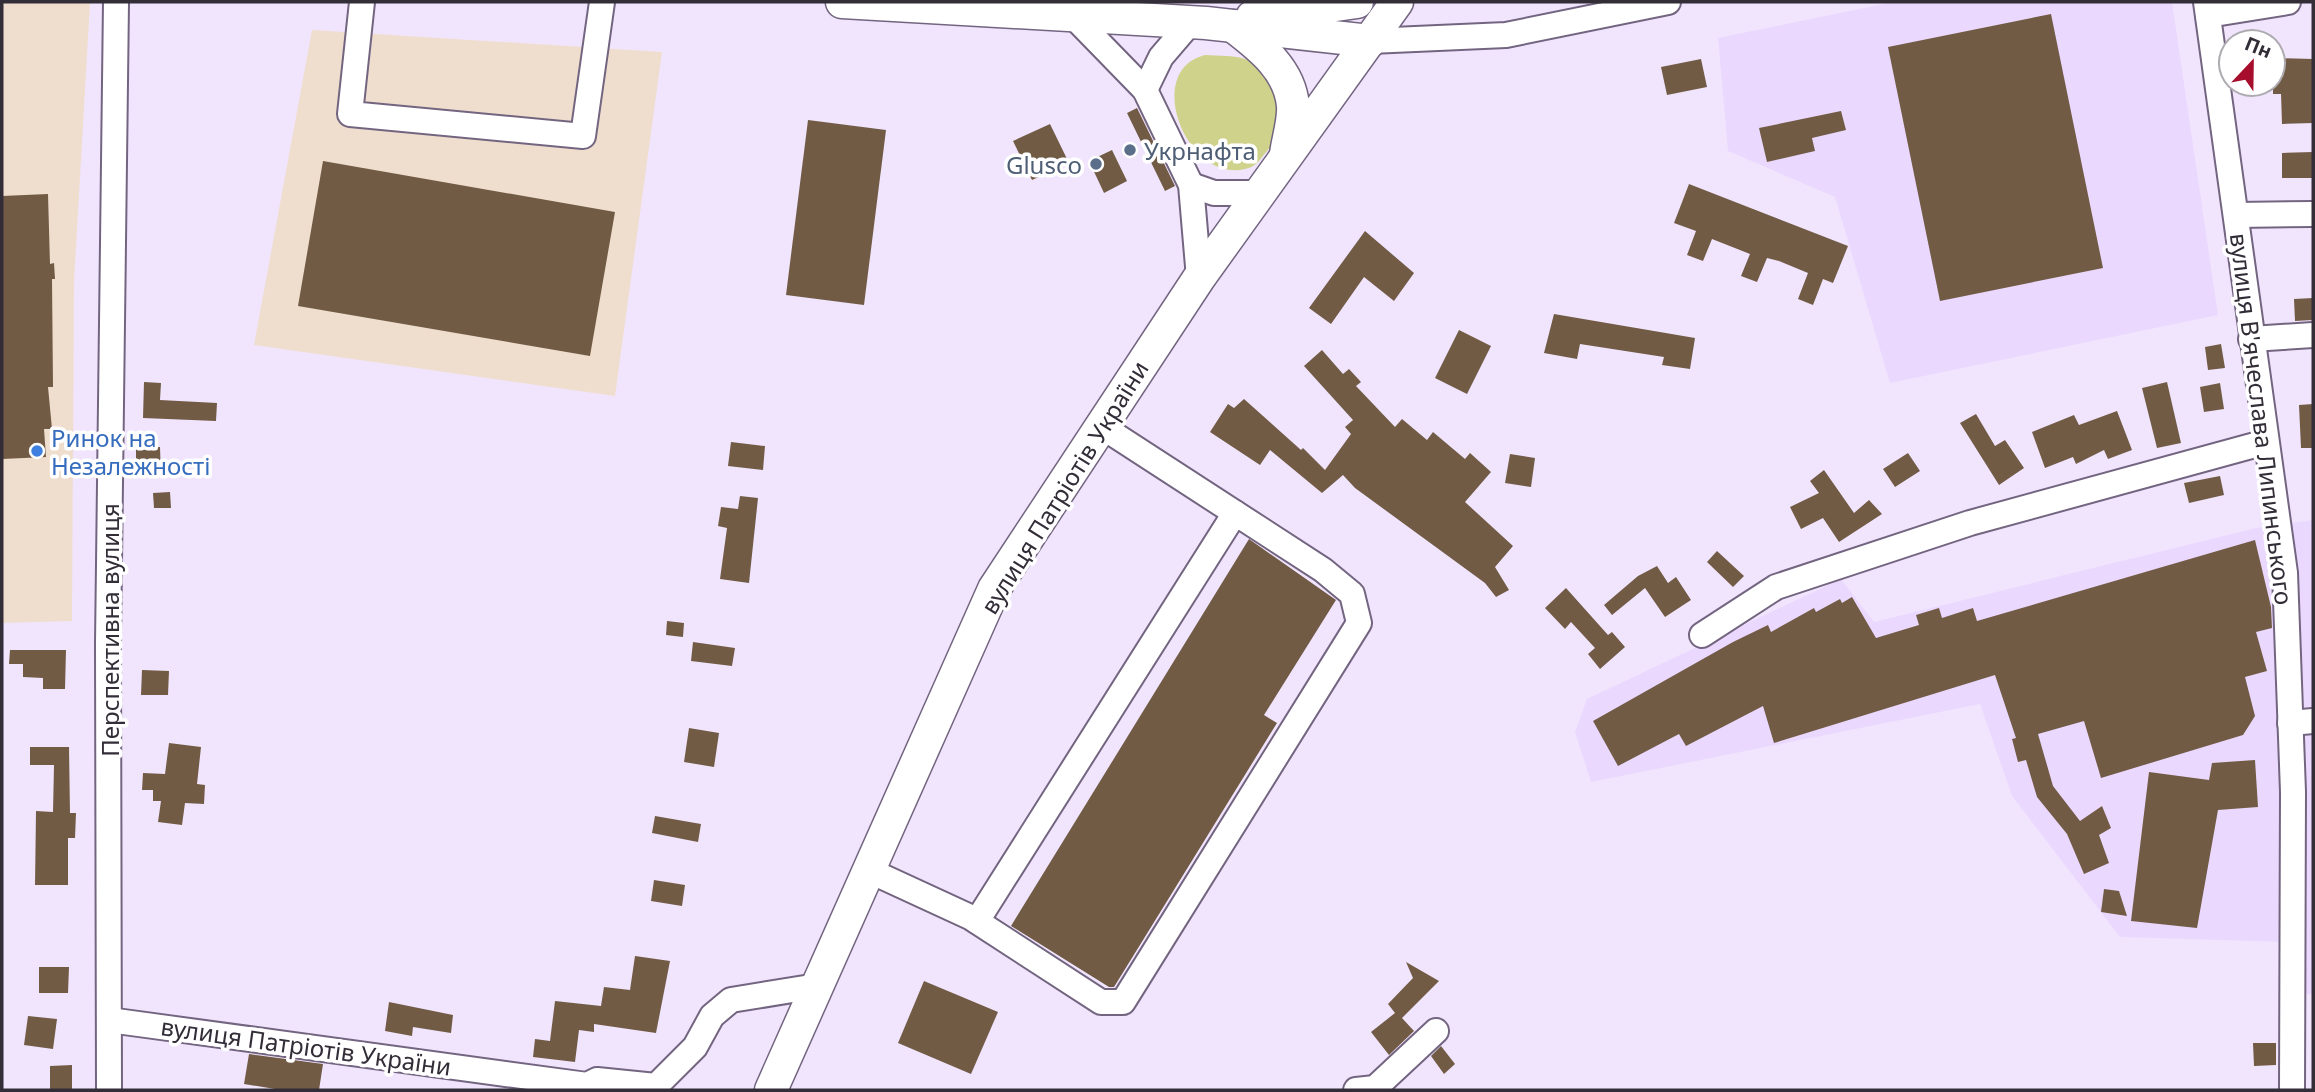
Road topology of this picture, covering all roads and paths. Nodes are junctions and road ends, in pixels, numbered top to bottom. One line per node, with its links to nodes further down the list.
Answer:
1 (116, 2): 32 (street, Перспективна вулиця)
2 (362, 2): 3 (street)
3 (602, 2)
4 (842, 2): 9 (main road)
5 (1357, 2): 12 (main road)
6 (1397, 2): 13 (main road, вулиця Патріотів України)
7 (1668, 2): 13 (street)
8 (2288, 2): 10 (street)
9 (932, 4): 11 (main road)
10 (2207, 9): 19 (street, вулиця В'ячеслава Липинського)
11 (1072, 15): 12 (main road); 14 (street)
12 (1210, 24): 13 (main road); 14 (street); 15 (main road)
13 (1370, 41): 15 (main road, вулиця Патріотів України)
14 (1145, 90): 16 (street)
15 (1285, 159): 17 (main road, вулиця Патріотів України)
16 (1191, 185): 17 (street); 20 (street)
17 (1260, 193): 20 (main road, вулиця Патріотів України)
18 (2313, 214): 19 (street)
19 (2236, 215): 22 (street, вулиця В'ячеслава Липинського)
20 (1199, 278): 23 (main road, вулиця Патріотів України)
21 (2313, 335): 22 (street)
22 (2251, 339): 24 (street, вулиця В'ячеслава Липинського)
23 (1101, 426): 25 (street); 28 (main road, вулиця Патріотів України)
24 (2266, 443): 26 (street); 27 (street, вулиця В'ячеслава Липинського)
25 (1235, 513): 29 (street); 29 (street)
26 (1702, 635)
27 (2302, 722): 30 (street, вулиця В'ячеслава Липинського)
28 (868, 870): 29 (street); 31 (main road, вулиця Патріотів України)
29 (977, 921)
30 (2303, 975): 38 (street, вулиця В'ячеслава Липинського)
31 (817, 986): 34 (street, вулиця Патріотів України); 36 (main road, вулиця Патріотів України)
32 (109, 1020): 34 (street, вулиця Патріотів України); 35 (street, Перспективна вулиця)
33 (1436, 1031): 37 (street)
34 (575, 1086)
35 (109, 1090)
36 (771, 1090)
37 (1356, 1090)
38 (2292, 1090)

